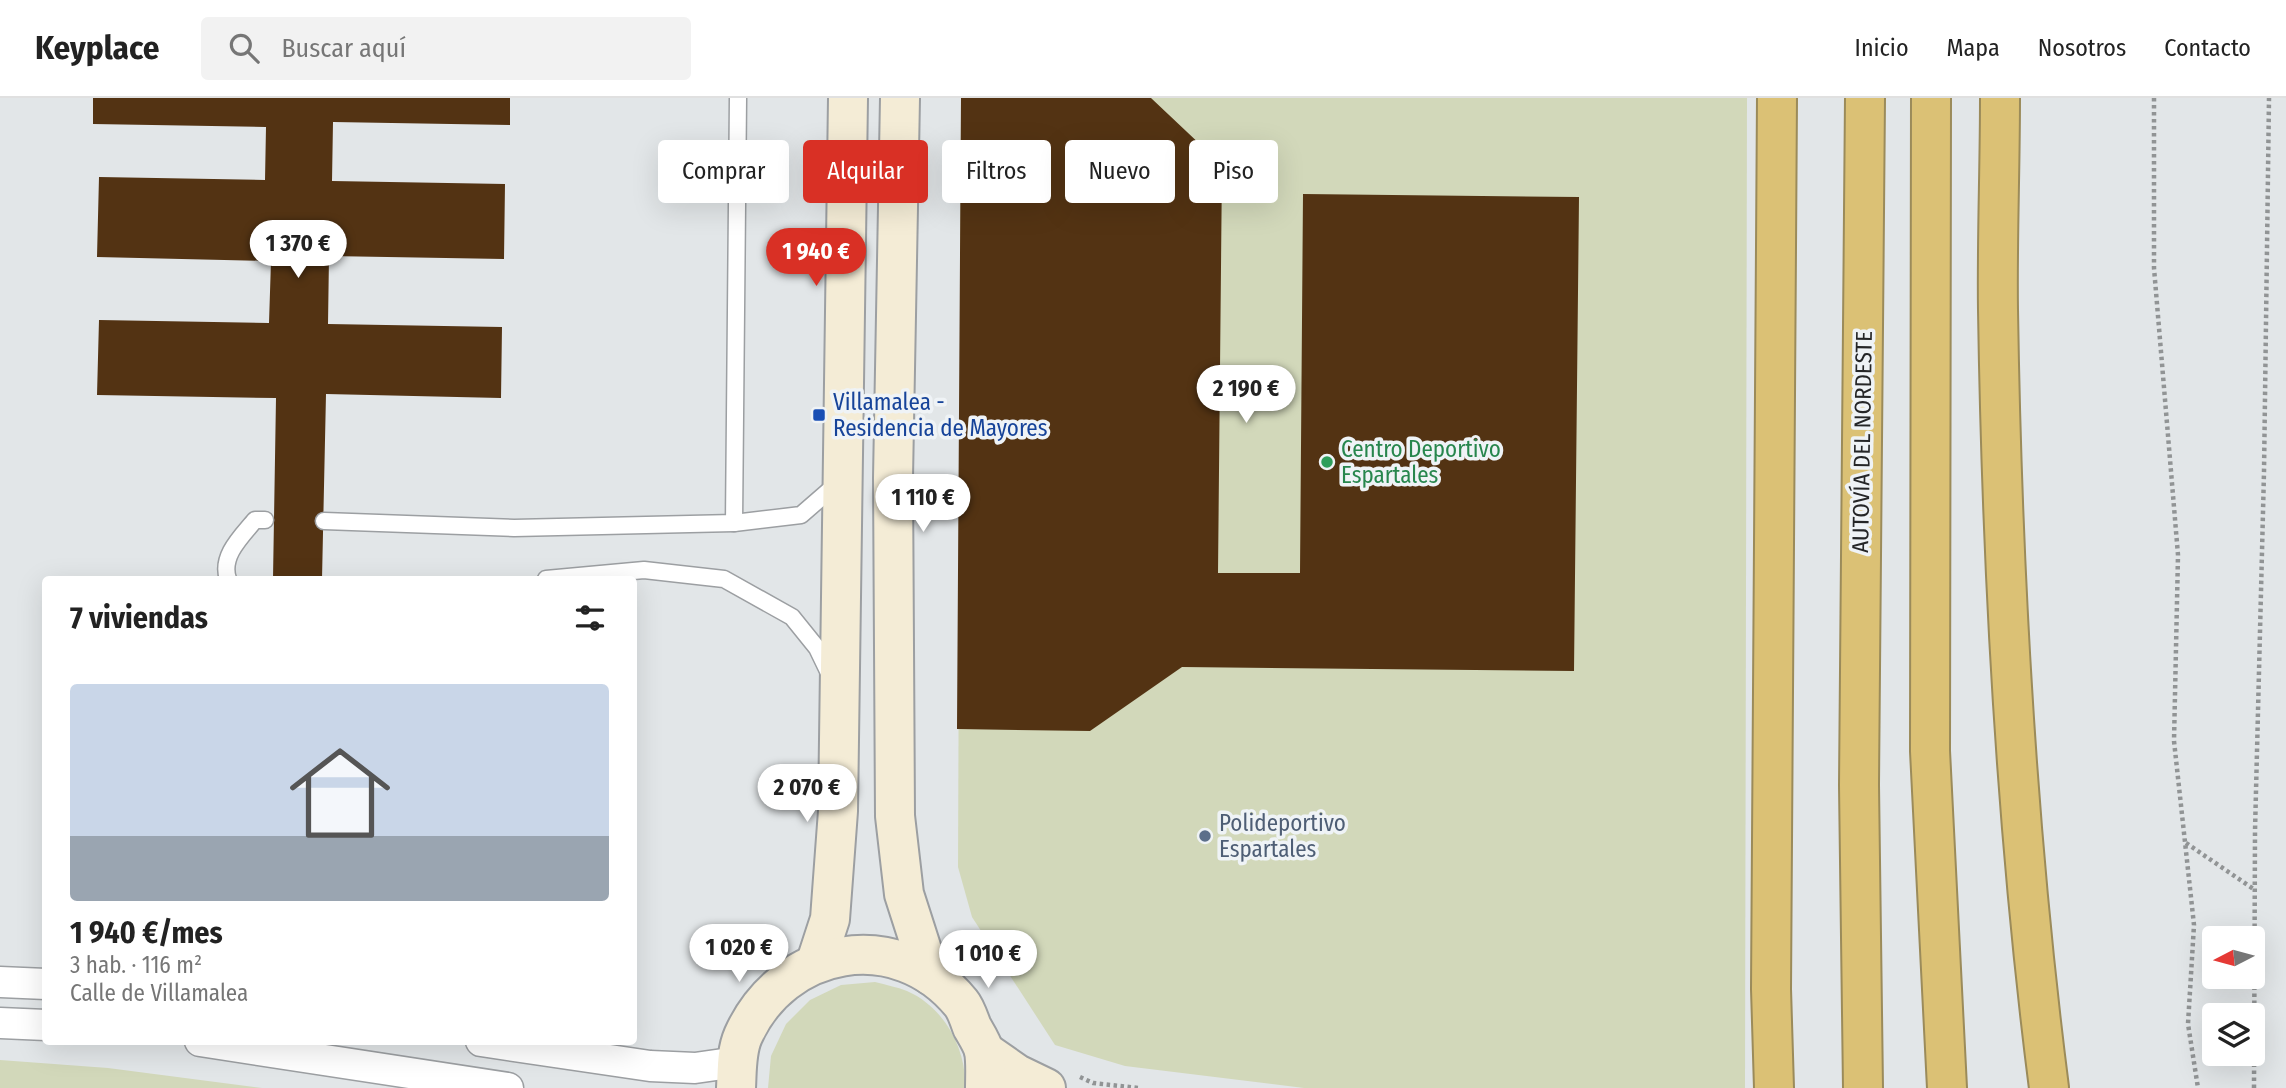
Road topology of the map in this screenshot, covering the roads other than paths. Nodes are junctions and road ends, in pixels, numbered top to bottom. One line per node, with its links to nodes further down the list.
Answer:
1 (738, 98): 13 (lane)
2 (848, 98): 9 (street)
3 (900, 98): 18 (street)
4 (1777, 98): 30 (highway)
5 (1865, 98): 31 (highway, AUTOVÍA DEL NORDESTE)
6 (1931, 98): 32 (highway)
7 (2000, 98): 10 (highway)
8 (2026, 98): 10 (highway)
9 (843, 478): 13 (lane); 16 (street)
10 (2003, 481): 33 (highway)
11 (265, 520): 14 (lane)
12 (324, 521): 13 (lane)
13 (734, 523)
14 (227, 576)
15 (579, 576): 16 (lane)
16 (839, 694): 17 (street)
17 (816, 962): 18 (street); 26 (street)
18 (930, 975): 25 (street)
19 (0, 982): 20 (street)
20 (42, 984)
21 (0, 1023): 22 (street)
22 (42, 1025)
23 (226, 1045): 28 (street)
24 (508, 1045): 26 (street)
25 (984, 1051): 27 (street); 29 (street)
26 (737, 1075)
27 (1058, 1080)
28 (508, 1088)
29 (985, 1088)
30 (1774, 1088)
31 (1863, 1088)
32 (1947, 1088)
33 (2049, 1088)

